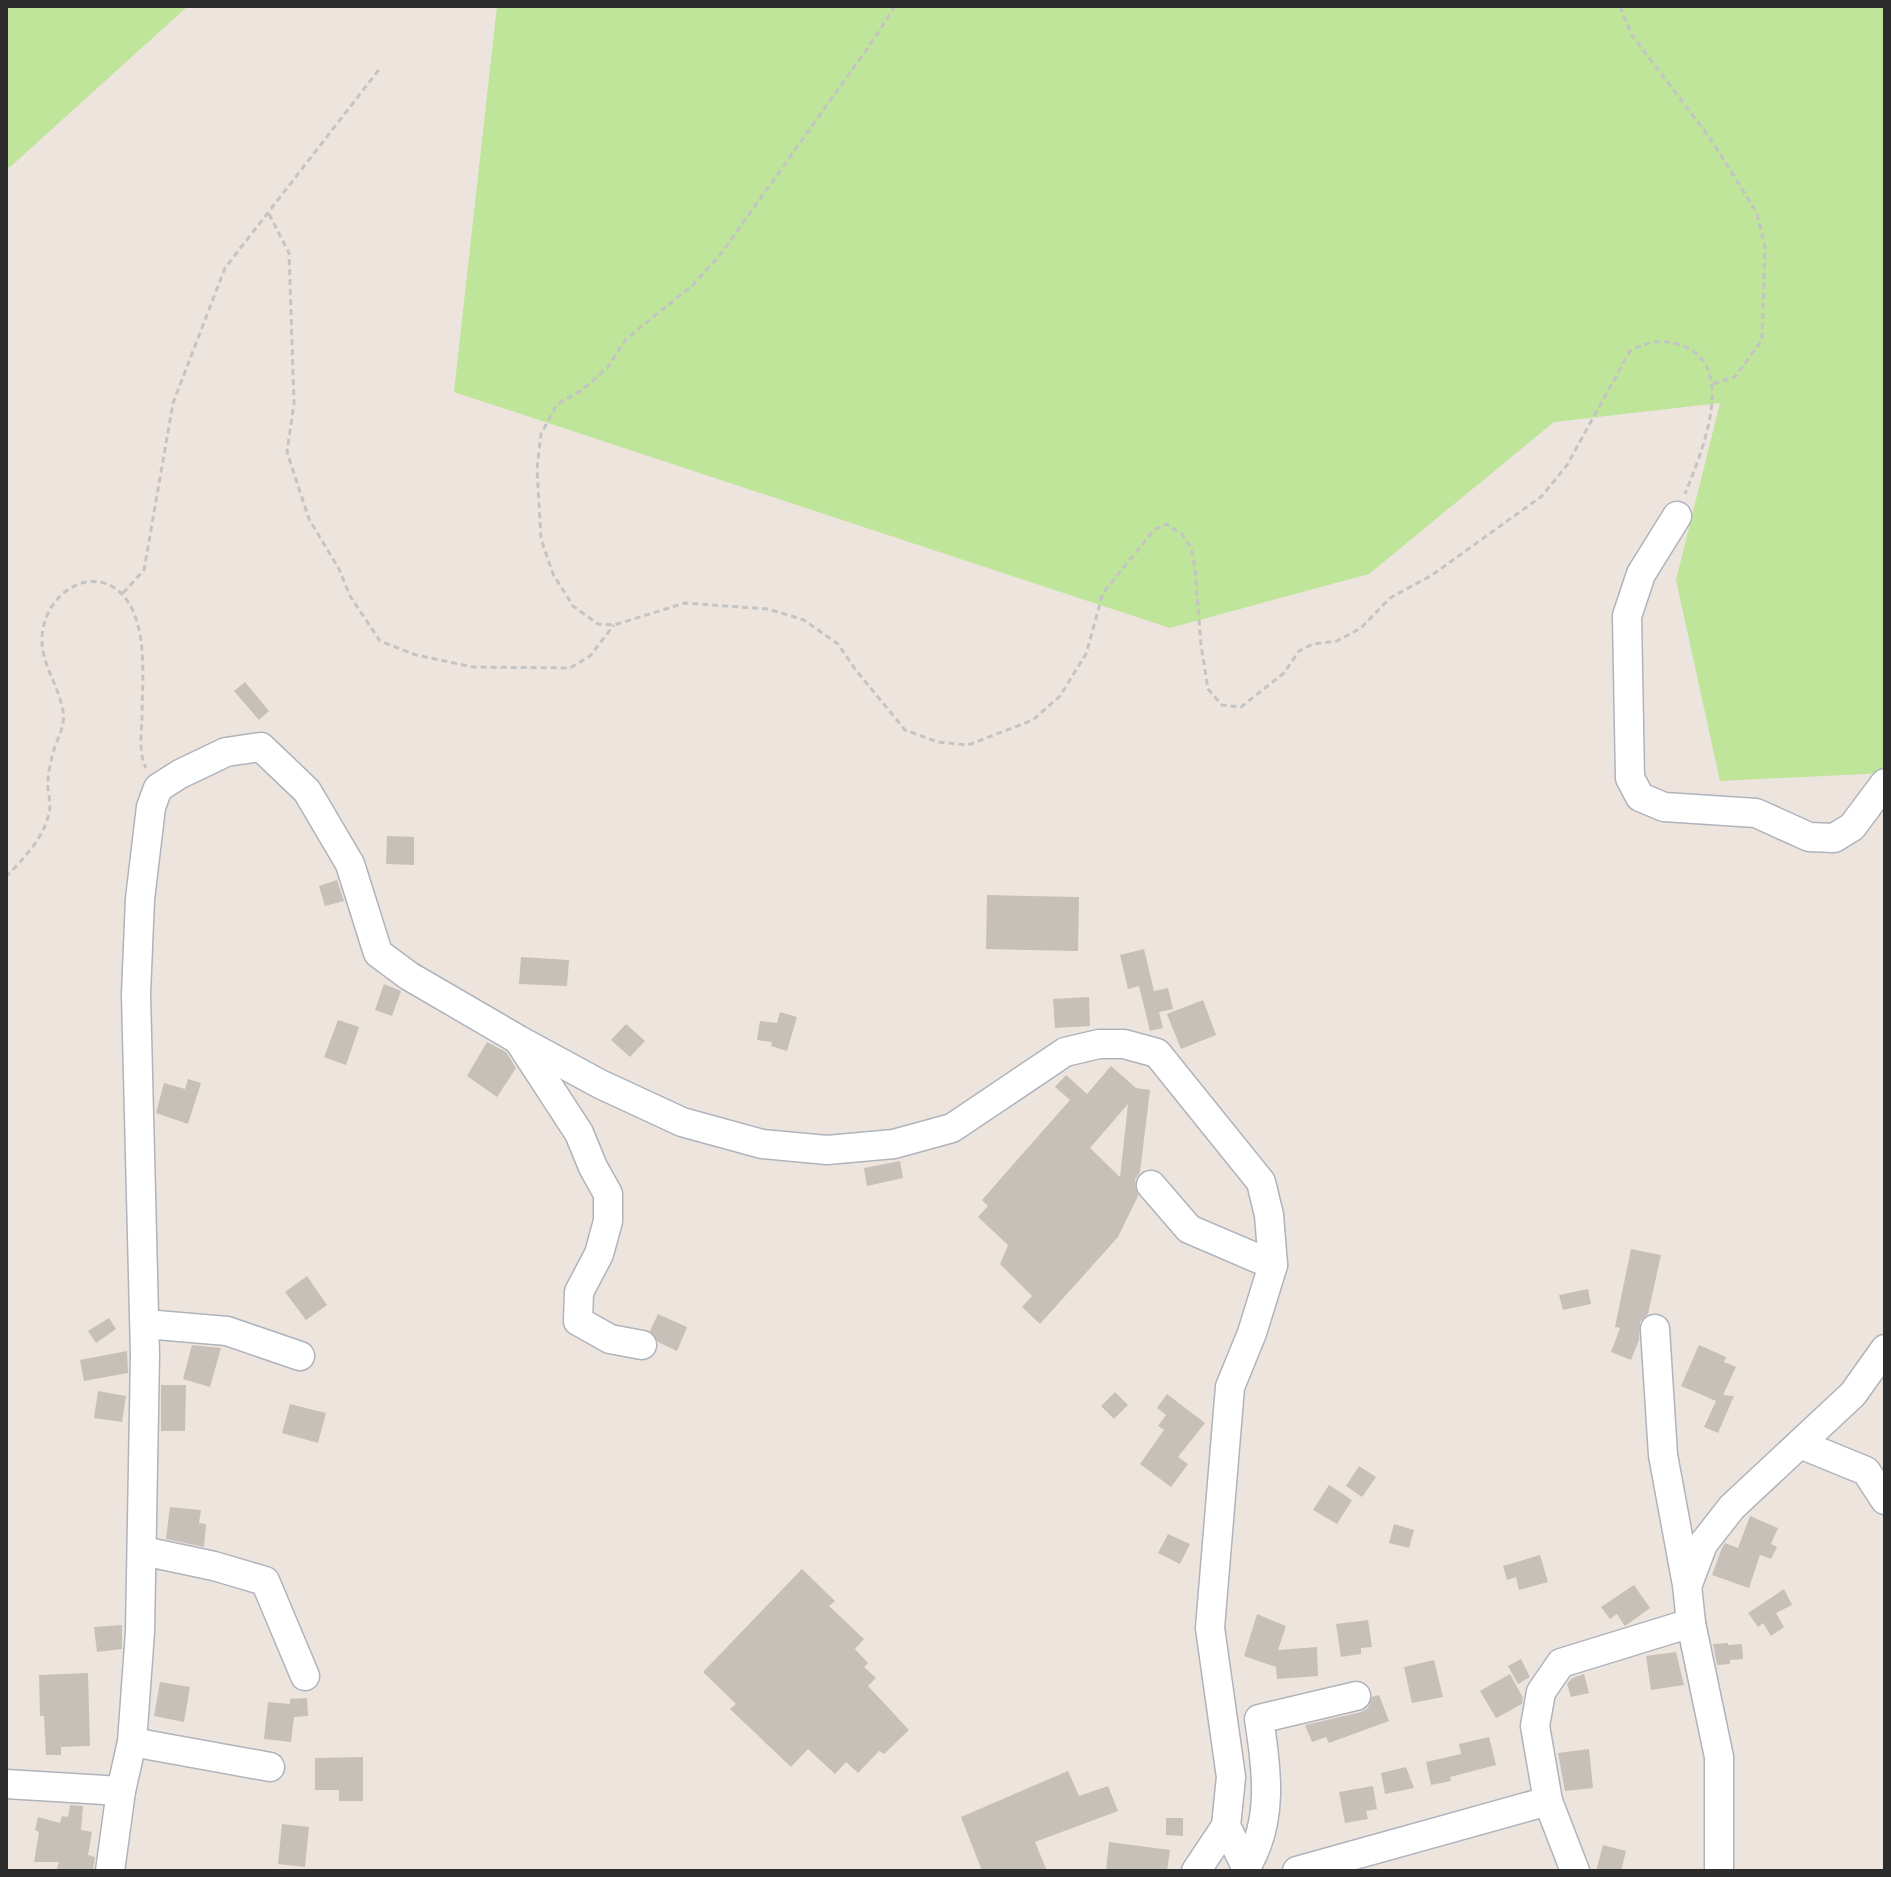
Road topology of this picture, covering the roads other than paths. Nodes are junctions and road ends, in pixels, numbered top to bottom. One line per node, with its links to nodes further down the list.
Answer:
1 (1677, 516): 2 (street)
2 (1885, 783)
3 (519, 1040): 5 (street); 6 (street); 8 (street)
4 (1151, 1185): 5 (street)
5 (1273, 1265): 23 (street)
6 (145, 1324): 10 (street); 13 (street)
7 (1655, 1329): 14 (street)
8 (642, 1345)
9 (1885, 1349): 11 (street)
10 (300, 1356)
11 (1800, 1444): 12 (street); 14 (street)
12 (1885, 1500)
13 (143, 1551): 16 (street); 18 (street)
14 (1687, 1585): 15 (street)
15 (1691, 1623): 22 (street); 29 (street)
16 (305, 1676)
17 (1356, 1696): 24 (street)
18 (132, 1742): 19 (street); 21 (street)
19 (270, 1767)
20 (6, 1784): 21 (street)
21 (121, 1791): 25 (street)
22 (1548, 1801): 27 (street); 28 (street)
23 (1226, 1826): 24 (street); 26 (street)
24 (1247, 1869)
25 (110, 1871)
26 (1196, 1871)
27 (1297, 1871)
28 (1575, 1871)
29 (1719, 1871)

